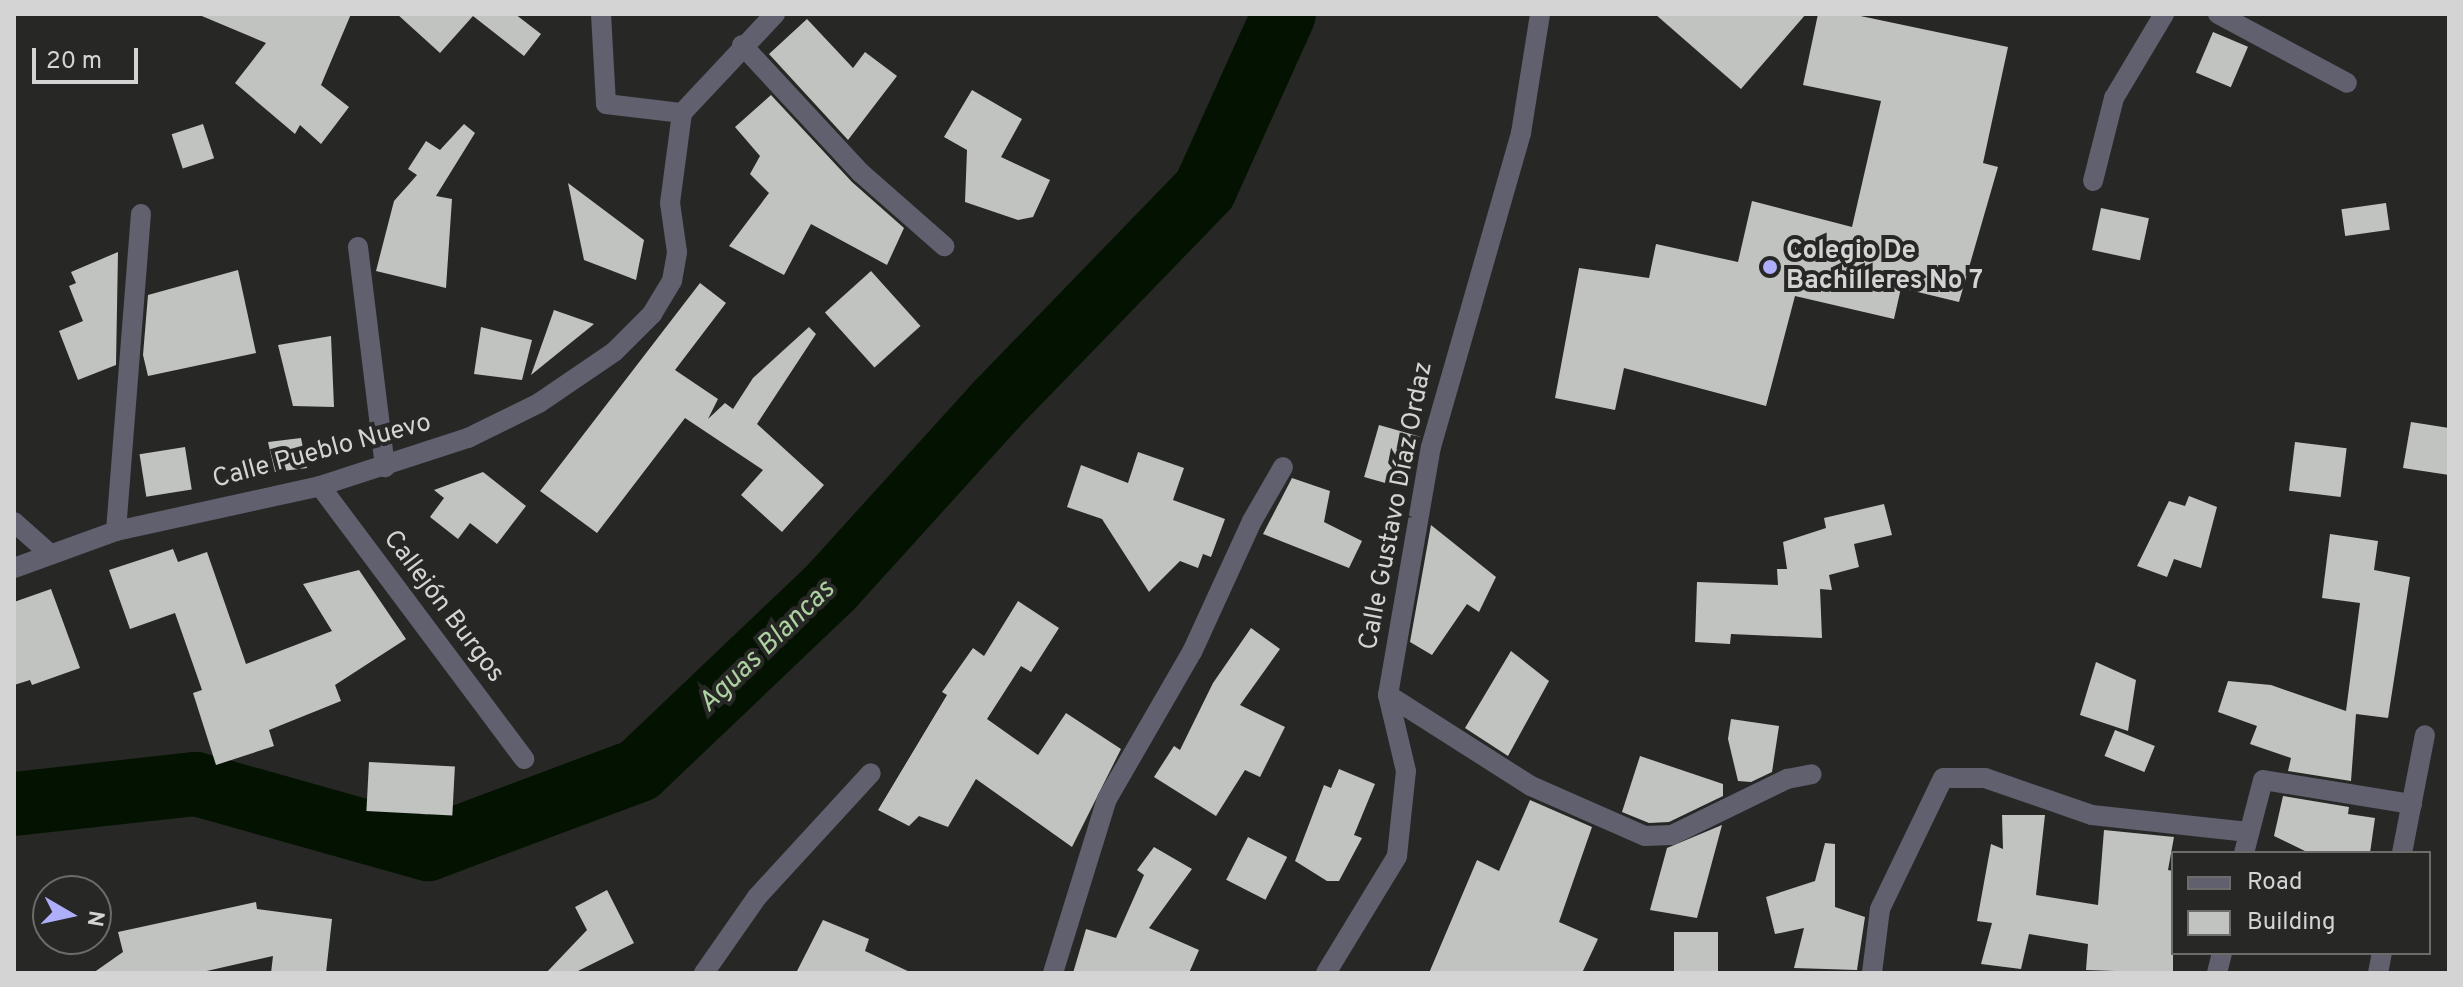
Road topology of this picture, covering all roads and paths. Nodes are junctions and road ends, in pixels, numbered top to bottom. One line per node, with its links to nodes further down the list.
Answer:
1 (601, 14): 8 (street)
2 (775, 14): 6 (street)
3 (1540, 14): 20 (street, Calle Gustavo Díaz Ordaz)
4 (2164, 14): 9 (street)
5 (2218, 14): 7 (street)
6 (742, 45): 8 (street); 11 (street)
7 (2347, 83)
8 (682, 113): 13 (street, Calle Pueblo Nuevo)
9 (2093, 181)
10 (141, 214): 17 (street)
11 (944, 246)
12 (358, 247): 13 (street)
13 (385, 467): 15 (street, Calle Pueblo Nuevo)
14 (1283, 467): 30 (street)
15 (320, 486): 17 (street, Calle Pueblo Nuevo); 22 (street, Callejón Burgos)
16 (14, 522): 18 (street)
17 (116, 531): 18 (street, Calle Pueblo Nuevo)
18 (50, 554): 19 (street, Calle Pueblo Nuevo)
19 (14, 568)
20 (1388, 695): 24 (street); 31 (street, Calle Gustavo Díaz Ordaz)
21 (2425, 735): 25 (street)
22 (524, 759)
23 (871, 773): 29 (street)
24 (1812, 774)
25 (2412, 804): 26 (street); 28 (street)
26 (2248, 832): 27 (street); 32 (street)
27 (2244, 851)
28 (2402, 851)
29 (704, 973)
30 (1053, 973)
31 (1326, 973)
32 (1872, 973)

